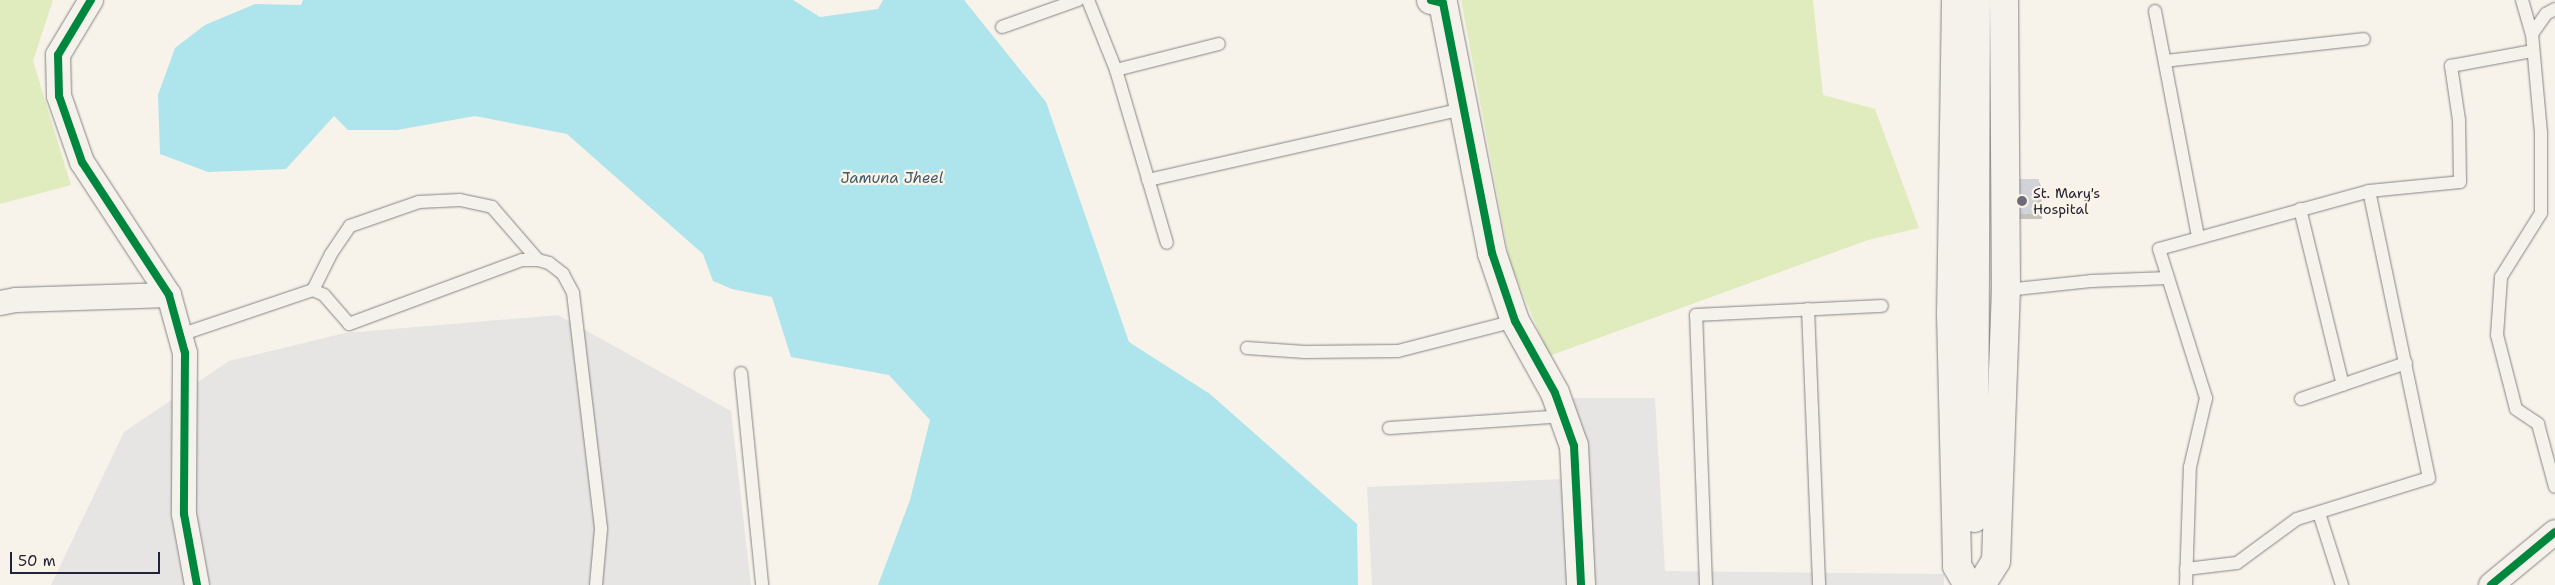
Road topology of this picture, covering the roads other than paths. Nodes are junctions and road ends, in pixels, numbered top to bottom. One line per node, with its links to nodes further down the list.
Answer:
1 (92, 0): 28 (street)
2 (1078, 0): 11 (lane)
3 (1088, 0): 17 (lane)
4 (1431, 0): 18 (main road)
5 (1956, 0): 51 (main road)
6 (1976, 0): 52 (main road)
7 (2004, 0): 27 (main road)
8 (2522, 0): 12 (lane)
9 (2555, 9): 12 (lane)
10 (2155, 11): 16 (lane)
11 (1002, 27)
12 (2532, 34): 15 (lane)
13 (2364, 39): 16 (lane)
14 (1219, 44): 17 (lane)
15 (2532, 51): 20 (lane); 41 (lane)
16 (2165, 61): 22 (lane)
17 (1116, 70): 19 (lane)
18 (1464, 109): 19 (lane); 32 (main road)
19 (1148, 180): 23 (lane)
20 (2369, 191): 21 (lane); 35 (lane)
21 (2300, 209): 22 (lane); 37 (lane)
22 (2198, 237): 25 (lane)
23 (1168, 243)
24 (538, 260): 26 (lane); 26 (lane); 46 (lane)
25 (2168, 278): 27 (lane); 44 (lane)
26 (313, 290): 33 (lane)
27 (2006, 290): 53 (main road)
28 (169, 295): 29 (street); 33 (street)
29 (0, 303)
30 (1882, 306): 31 (lane)
31 (1808, 309): 49 (lane); 50 (lane)
32 (1515, 321): 34 (lane); 39 (main road)
33 (180, 336): 45 (street)
34 (1247, 348)
35 (2406, 363): 37 (lane); 42 (lane)
36 (742, 373): 47 (lane)
37 (2343, 385): 38 (lane)
38 (2302, 399)
39 (1563, 416): 40 (lane); 48 (main road)
40 (1389, 428)
41 (2555, 487)
42 (2319, 512): 44 (lane); 55 (lane)
43 (2555, 532): 56 (street)
44 (2186, 569): 54 (lane)
45 (197, 585)
46 (596, 585)
47 (762, 585)
48 (1582, 585)
49 (1706, 585)
50 (1819, 585)
51 (1968, 585)
52 (1974, 585)
53 (1981, 585)
54 (2186, 585)
55 (2342, 585)
56 (2492, 585)

